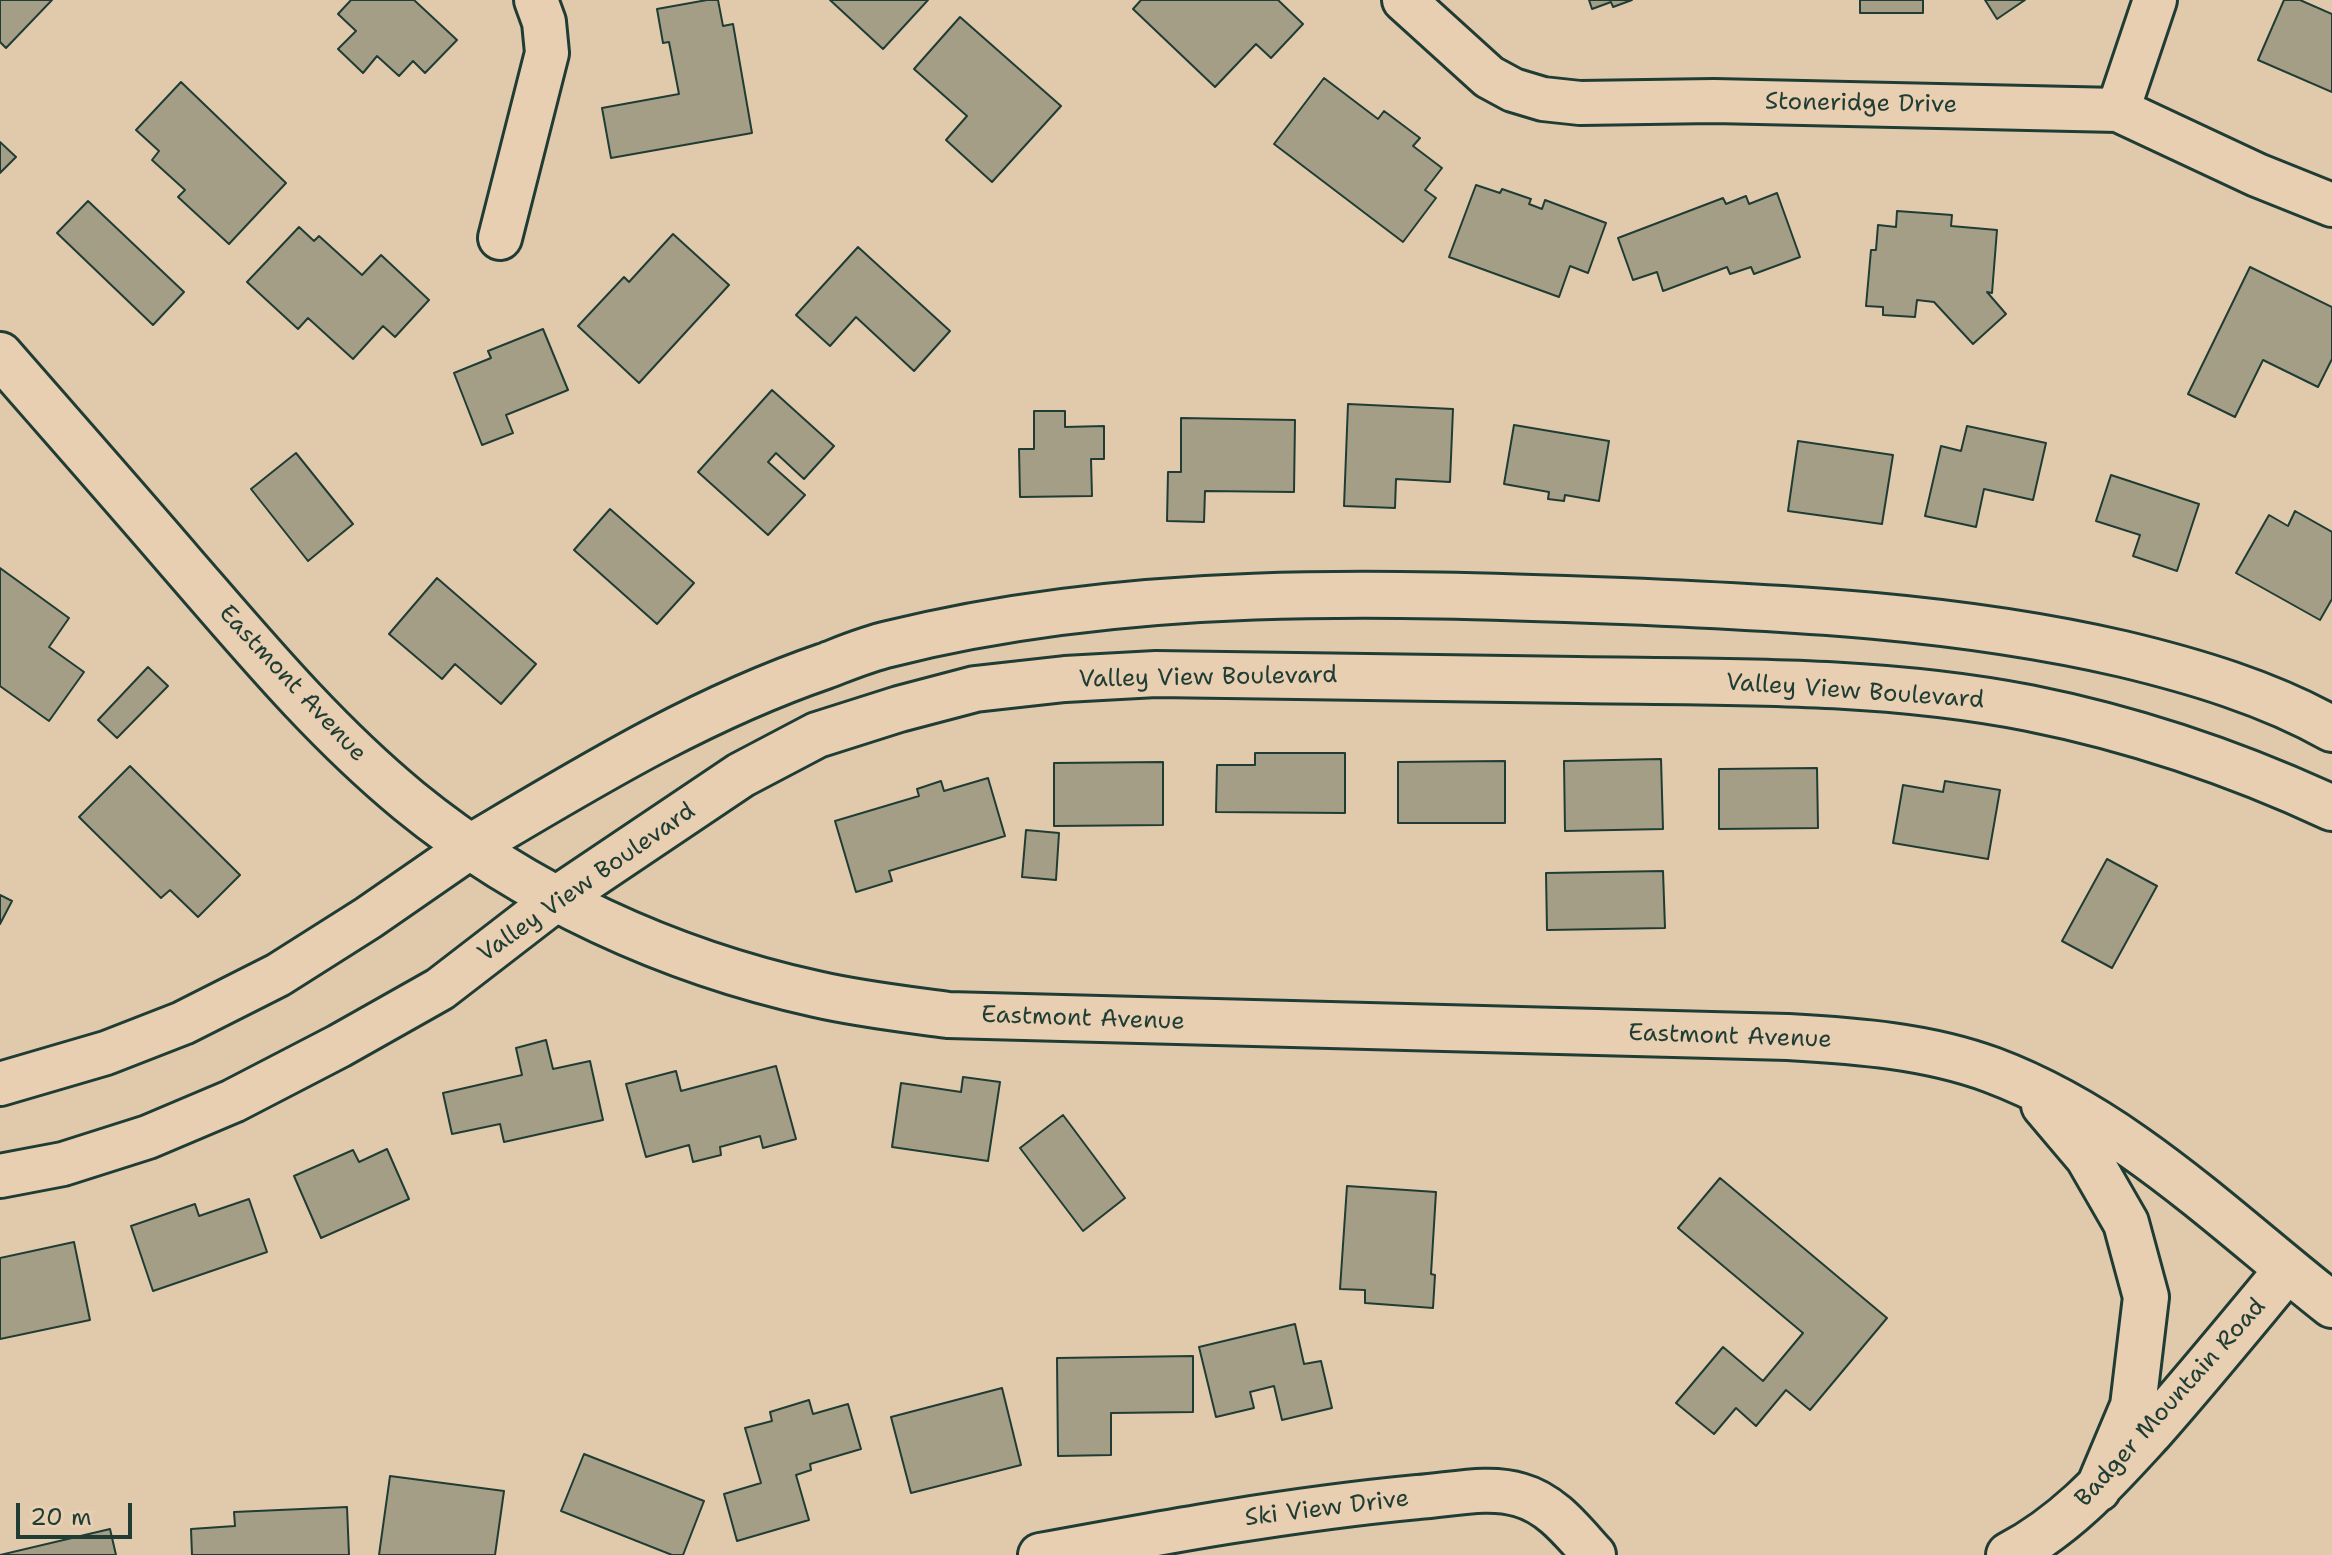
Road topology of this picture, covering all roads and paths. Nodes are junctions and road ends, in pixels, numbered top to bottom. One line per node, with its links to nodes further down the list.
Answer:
1 (536, 0): 6 (street)
2 (1404, 0): 4 (street, Stoneridge Drive)
3 (2155, 0): 4 (street)
4 (2118, 110): 5 (street, Stoneridge Drive)
5 (2332, 205)
6 (500, 238)
7 (0, 355): 10 (street, Eastmont Avenue)
8 (2332, 729): 10 (street)
9 (2332, 808): 11 (street, Valley View Boulevard)
10 (472, 846): 11 (street, Eastmont Avenue); 12 (street)
11 (558, 898): 13 (street, Eastmont Avenue); 14 (street, Valley View Boulevard)
12 (0, 1084)
13 (2027, 1085): 15 (street, Eastmont Avenue); 17 (street)
14 (0, 1176)
15 (2287, 1270): 16 (street, Eastmont Avenue); 17 (street, Badger Mountain Road)
16 (2332, 1305)
17 (2098, 1489): 20 (street, Badger Mountain Road)
18 (1040, 1555): 19 (street, Ski View Drive)
19 (1594, 1555)
20 (2009, 1555)

